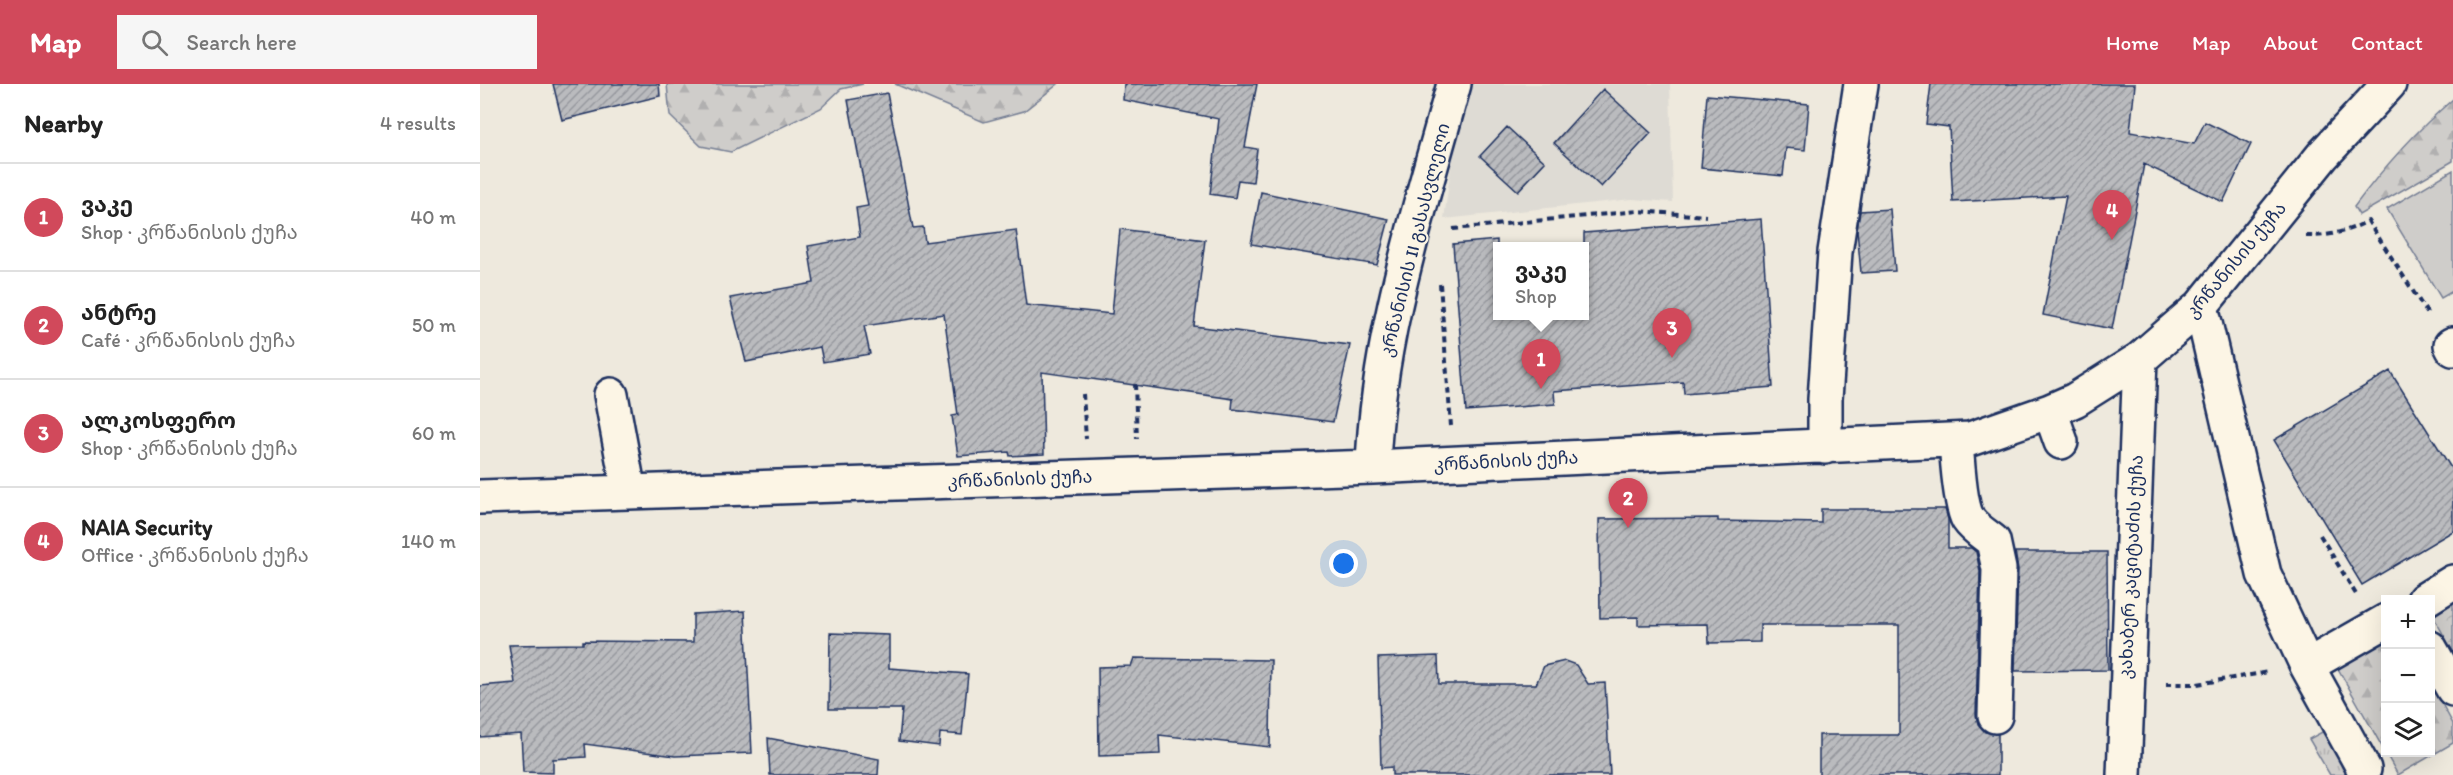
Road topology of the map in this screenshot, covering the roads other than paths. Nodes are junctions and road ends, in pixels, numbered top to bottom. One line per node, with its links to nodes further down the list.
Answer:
1 (1454, 84): 11 (street, კრწანისის II გასასვლელი)
2 (1861, 84): 10 (street)
3 (2389, 84): 4 (street, კრწანისის ქუჩა)
4 (2201, 306): 5 (street, კრწანისის ქუჩა); 18 (street)
5 (2140, 359): 7 (street, კრწანისის ქუჩა); 22 (street, კახაბერ კაციტაძის ქუჩა)
6 (611, 395): 12 (street)
7 (2050, 411): 8 (street, კრწანისის ქუჩა); 9 (street)
8 (1956, 440): 10 (street, კრწანისის ქუჩა); 20 (street)
9 (2061, 442)
10 (1825, 447): 11 (street, კრწანისის ქუჩა)
11 (1373, 467): 12 (street, კრწანისის ქუჩა)
12 (629, 492): 13 (street, კრწანისის ქუჩა)
13 (480, 497)
14 (2453, 582): 15 (street)
15 (2432, 595)
16 (2381, 624): 18 (street)
17 (2431, 649): 19 (street)
18 (2307, 666): 21 (street)
19 (2453, 689)
20 (1995, 716)
21 (2364, 770)
22 (2124, 775)

